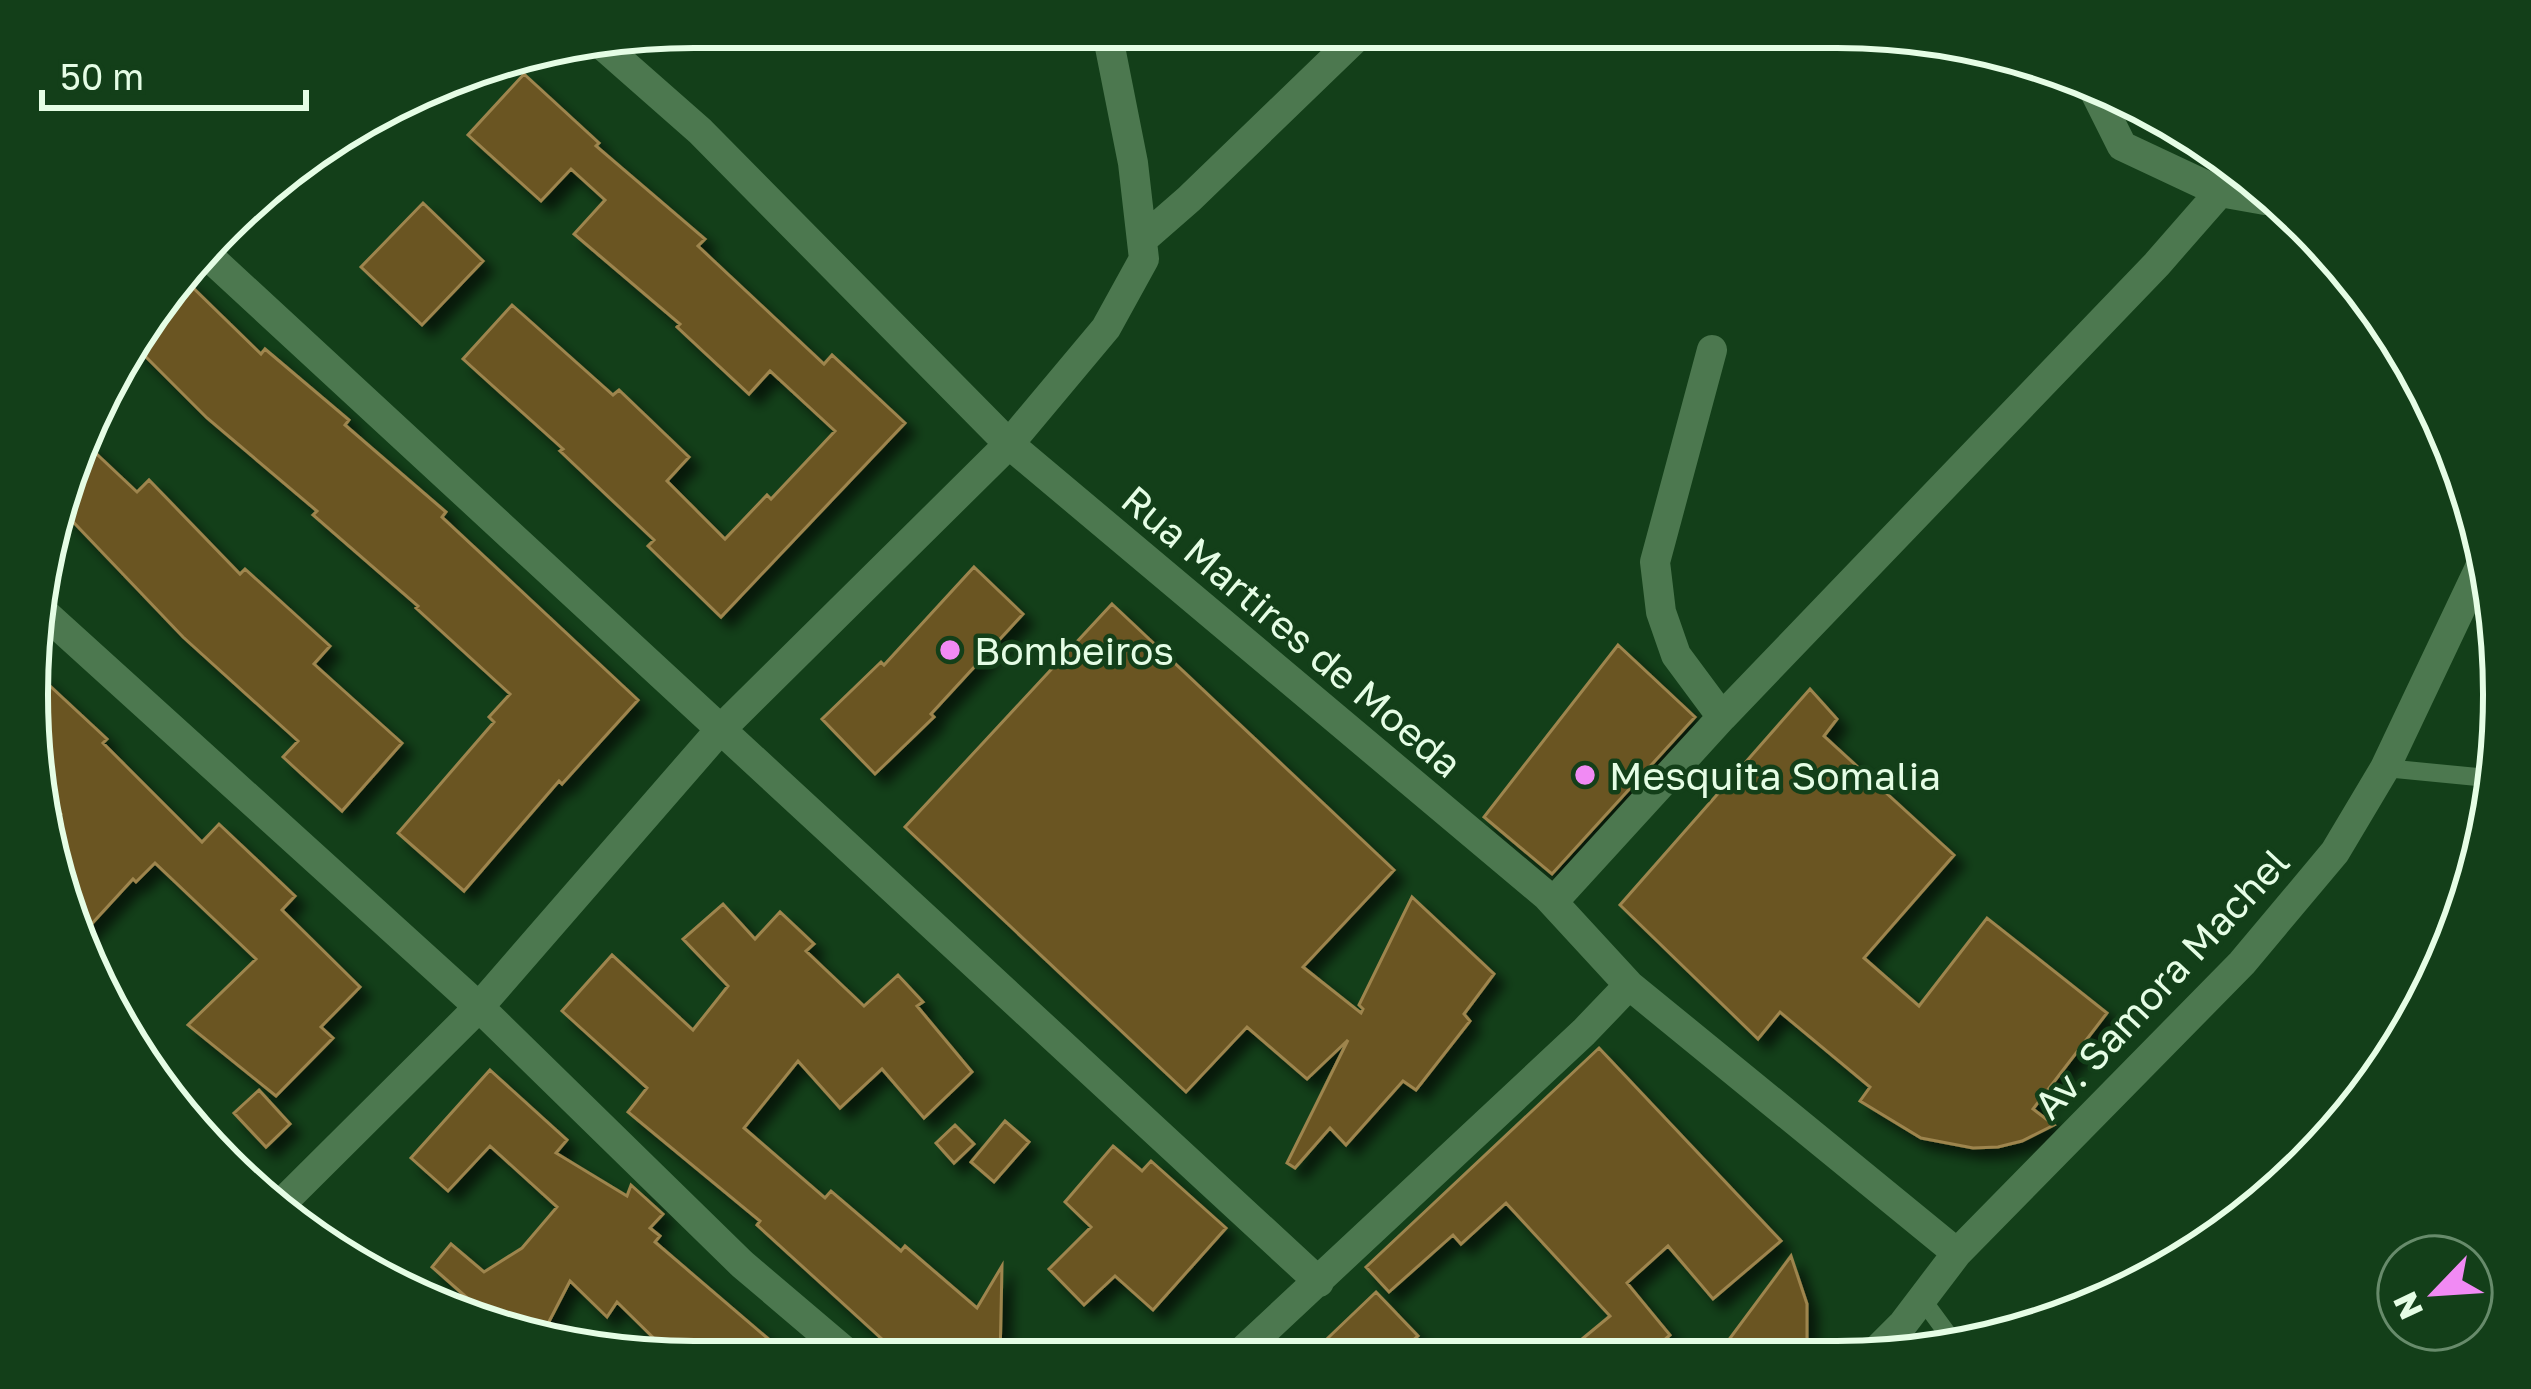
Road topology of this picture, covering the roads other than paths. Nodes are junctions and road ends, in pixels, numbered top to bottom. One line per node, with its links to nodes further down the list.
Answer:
1 (1110, 48): 7 (street)
2 (1345, 48): 7 (street)
3 (612, 54): 10 (street, Rua Martires de Moeda)
4 (2102, 105): 5 (street)
5 (2220, 192): 6 (street); 13 (street)
6 (2249, 197)
7 (1142, 240): 10 (street)
8 (214, 261): 14 (street)
9 (1712, 350): 13 (street)
10 (1009, 443): 14 (street); 17 (street, Rua Martires de Moeda)
11 (2473, 582): 15 (street, Av. Samora Machel)
12 (53, 621): 19 (street)
13 (1722, 717): 17 (street)
14 (719, 731): 19 (street); 22 (street)
15 (2384, 768): 16 (lane); 21 (street, Av. Samora Machel)
16 (2477, 777)
17 (1553, 902): 18 (street, Rua Martires de Moeda)
18 (1629, 986): 21 (street, Rua Martires de Moeda); 22 (street)
19 (478, 1007): 20 (street); 26 (street)
20 (288, 1197)
21 (1957, 1253): 23 (street, Av. Samora Machel)
22 (1319, 1282): 27 (street)
23 (1922, 1299): 24 (lane); 25 (street, Av. Samora Machel)
24 (1946, 1331)
25 (1886, 1339)
26 (833, 1341)
27 (1254, 1341)

